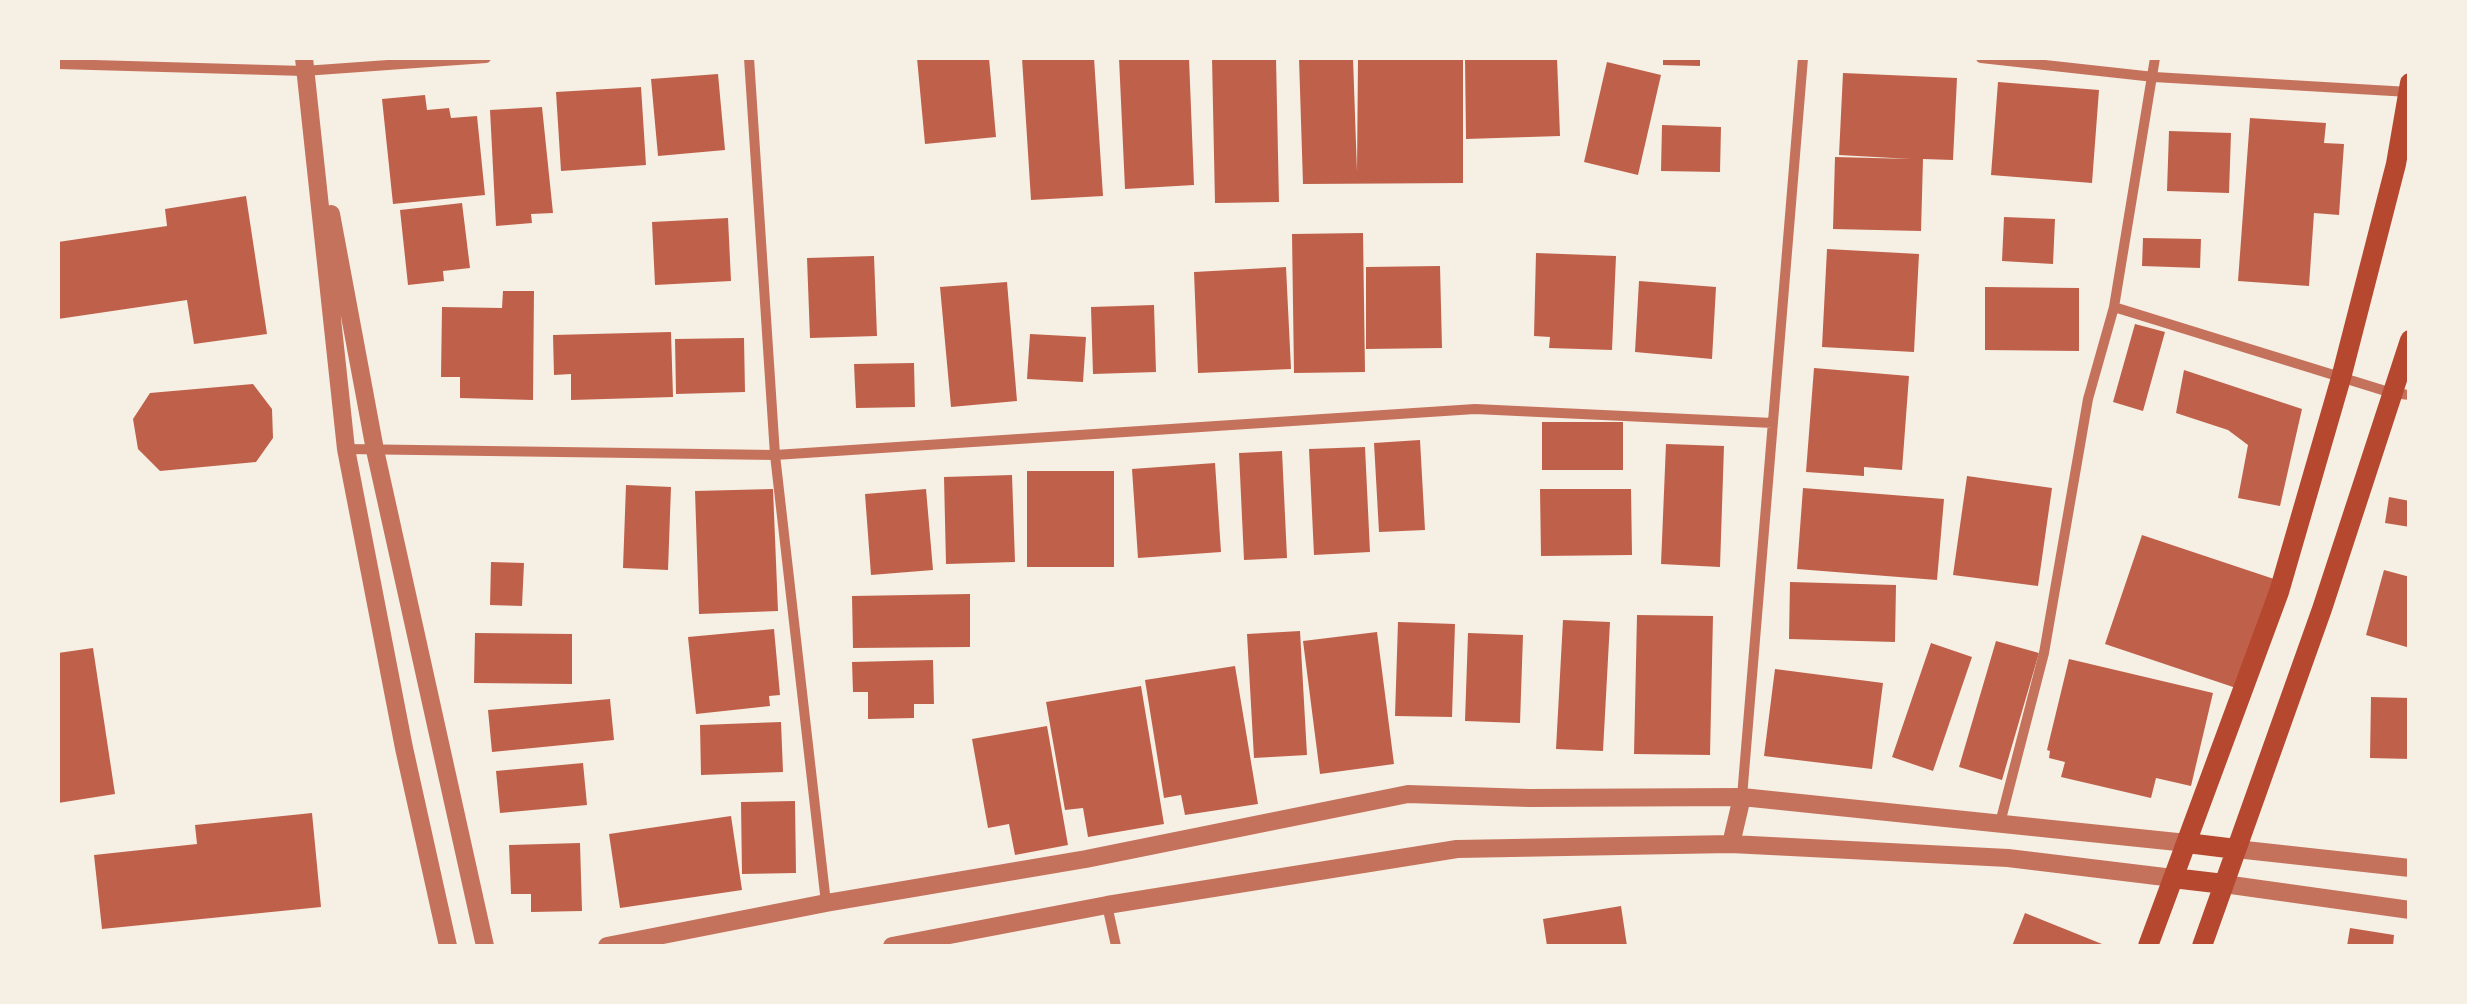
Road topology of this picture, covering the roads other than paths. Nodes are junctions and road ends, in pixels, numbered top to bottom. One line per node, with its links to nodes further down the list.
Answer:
1 (486, 58): 7 (street)
2 (749, 58): 17 (street)
3 (1804, 58): 14 (street)
4 (1982, 58): 8 (street)
5 (2155, 58): 8 (street)
6 (58, 64): 7 (street)
7 (304, 64): 15 (street); 16 (street)
8 (2154, 76): 9 (street); 10 (street)
9 (2408, 89): 12 (main road)
10 (2114, 307): 12 (street); 19 (street)
11 (2410, 340): 13 (main road)
12 (2341, 378): 13 (street); 20 (main road)
13 (2401, 394): 22 (main road)
14 (1773, 423): 17 (street); 18 (street)
15 (346, 449): 16 (street); 29 (street)
16 (375, 450): 17 (street); 30 (street)
17 (775, 455): 26 (street)
18 (1742, 797): 19 (street); 21 (street); 26 (street)
19 (2000, 823): 20 (street)
20 (2187, 843): 22 (main road); 24 (main road)
21 (1731, 844): 24 (street); 27 (street)
22 (2236, 849): 23 (street); 25 (main road)
23 (2410, 868)
24 (2173, 878): 25 (main road); 34 (main road)
25 (2224, 884): 28 (street); 35 (main road)
26 (826, 903): 31 (street)
27 (1107, 905): 32 (street); 33 (street)
28 (2410, 910)
29 (448, 946)
30 (485, 946)
31 (607, 946)
32 (892, 946)
33 (1116, 946)
34 (2148, 946)
35 (2202, 946)

